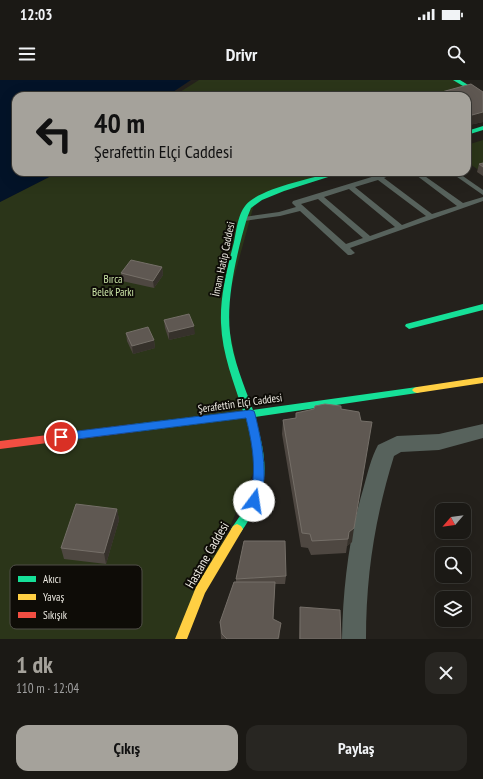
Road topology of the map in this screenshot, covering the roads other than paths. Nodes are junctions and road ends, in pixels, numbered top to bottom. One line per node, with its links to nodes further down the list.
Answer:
1 (456, 80): 2 (street)
2 (483, 96)
3 (483, 128): 4 (street)
4 (471, 132)
5 (329, 176): 17 (street, İmam Hatip Caddesi)
6 (382, 176): 9 (lane)
7 (420, 176): 14 (lane)
8 (459, 176): 11 (lane)
9 (379, 177): 10 (lane); 16 (lane)
10 (350, 186): 12 (lane); 18 (lane)
11 (483, 193)
12 (319, 196): 15 (lane); 19 (lane)
13 (483, 199): 14 (lane)
14 (462, 206): 16 (lane)
15 (301, 208): 17 (lane); 19 (lane)
16 (431, 217): 18 (lane)
17 (244, 219): 23 (street, İmam Hatip Caddesi)
18 (401, 228): 19 (lane)
19 (369, 239)
20 (483, 307): 21 (street)
21 (409, 326)
22 (483, 380): 23 (street, Şerafettin Elçi Caddesi)
23 (250, 414): 25 (street, Şerafettin Elçi Caddesi); 26 (street, Hastane Caddesi)
24 (483, 431): 27 (street)
25 (0, 445)
26 (181, 639)
27 (354, 639)

